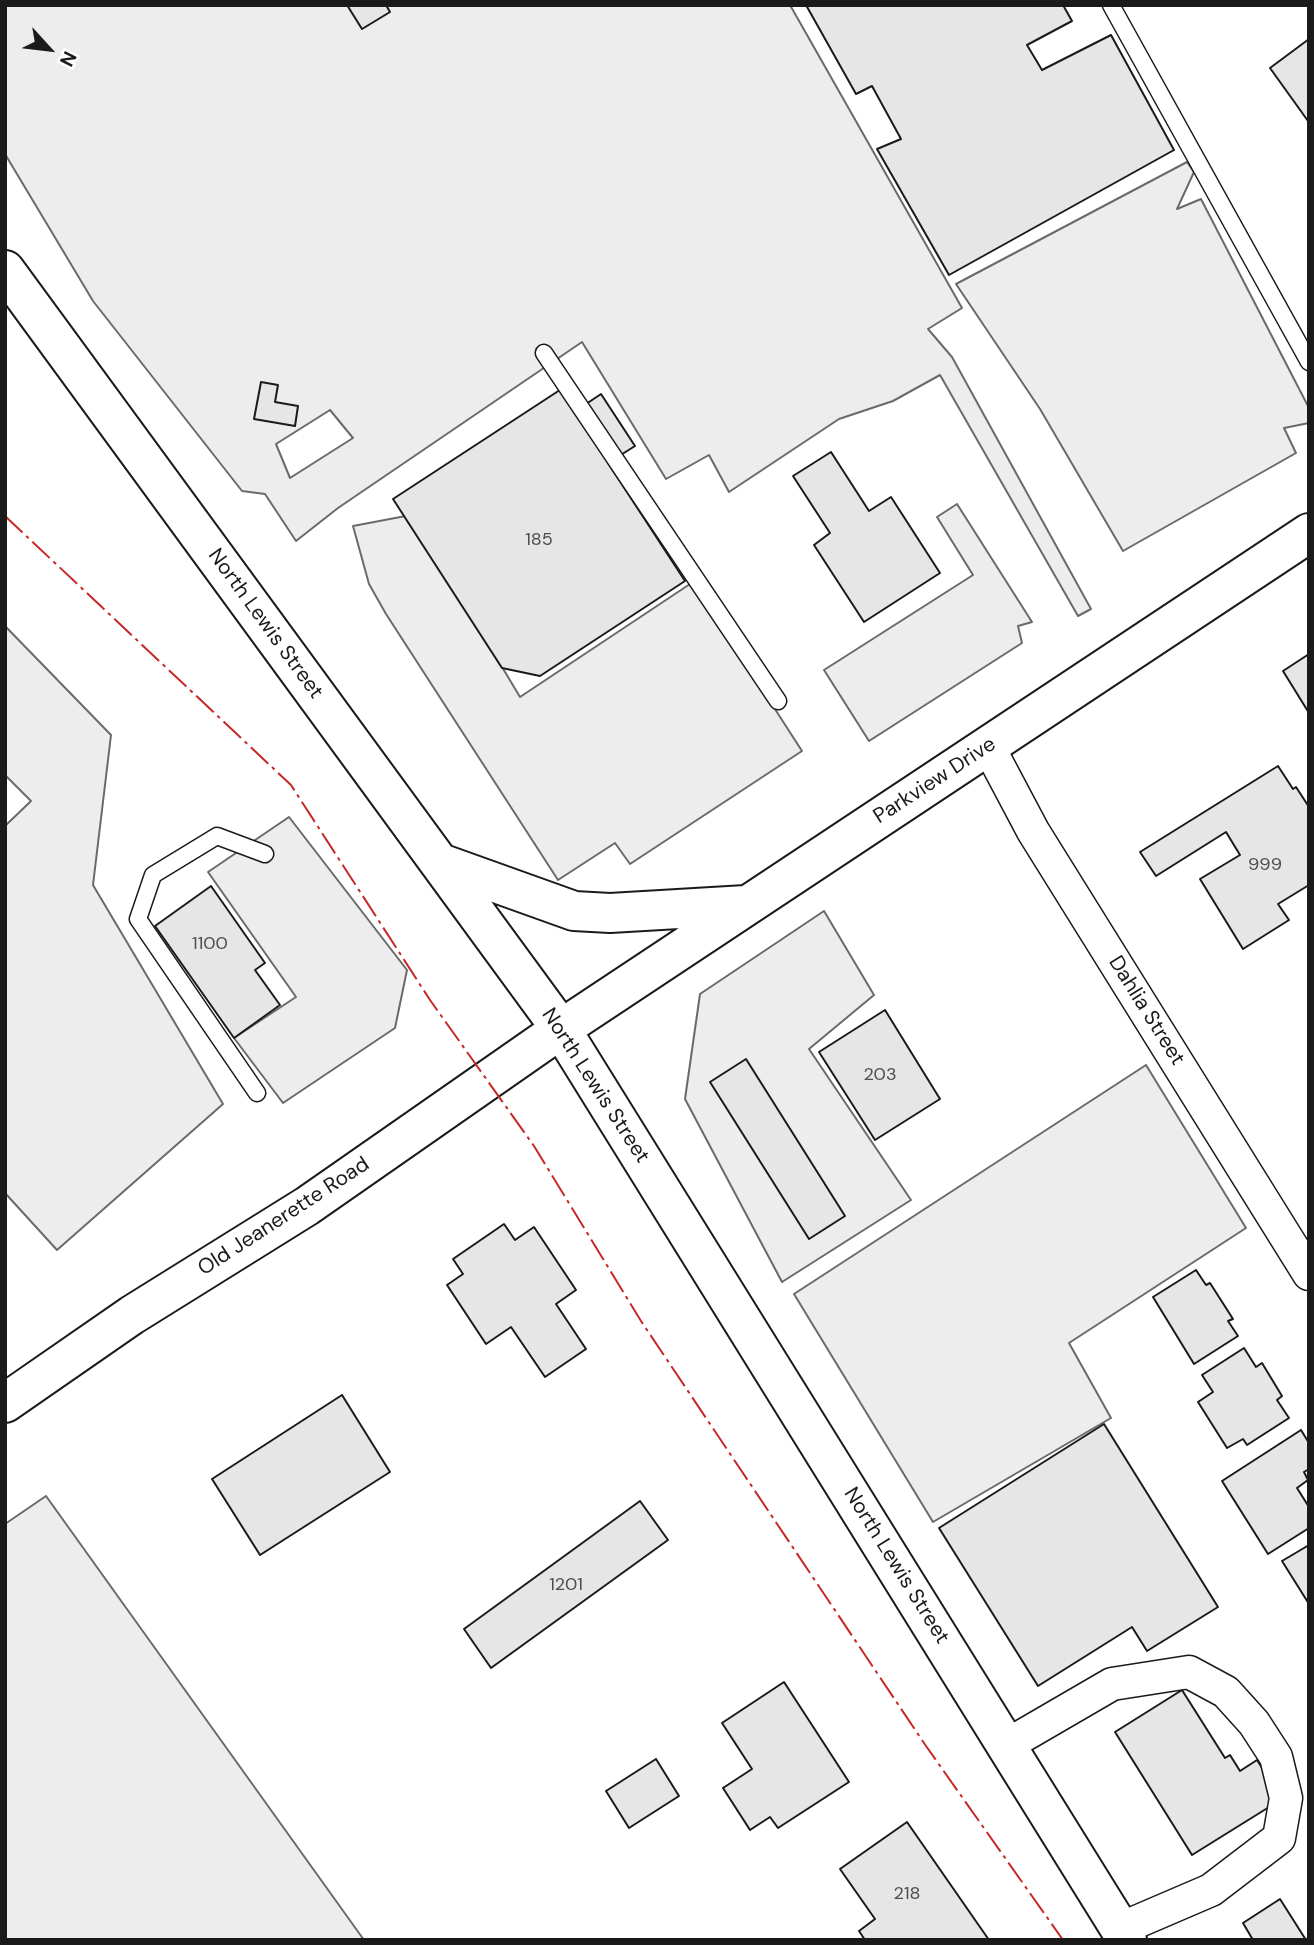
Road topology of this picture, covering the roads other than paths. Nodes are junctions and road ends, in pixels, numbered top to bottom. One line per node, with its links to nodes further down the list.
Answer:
1 (1111, 5): 4 (lane)
2 (5, 270): 9 (main road, North Lewis Street)
3 (544, 352): 6 (lane)
4 (1309, 362)
5 (1309, 533): 7 (main road, Parkview Drive)
6 (778, 701)
7 (988, 746): 10 (main road, Parkview Drive); 13 (street, Dahlia Street)
8 (265, 854): 12 (lane)
9 (440, 863): 10 (main road); 11 (main road, North Lewis Street)
10 (748, 904): 11 (main road, Parkview Drive)
11 (561, 1029): 14 (main road, Old Jeanerette Road); 15 (main road, North Lewis Street)
12 (257, 1093)
13 (1309, 1274)
14 (5, 1403)
15 (1007, 1745): 16 (main road, North Lewis Street); 16 (street)
16 (1124, 1934)

